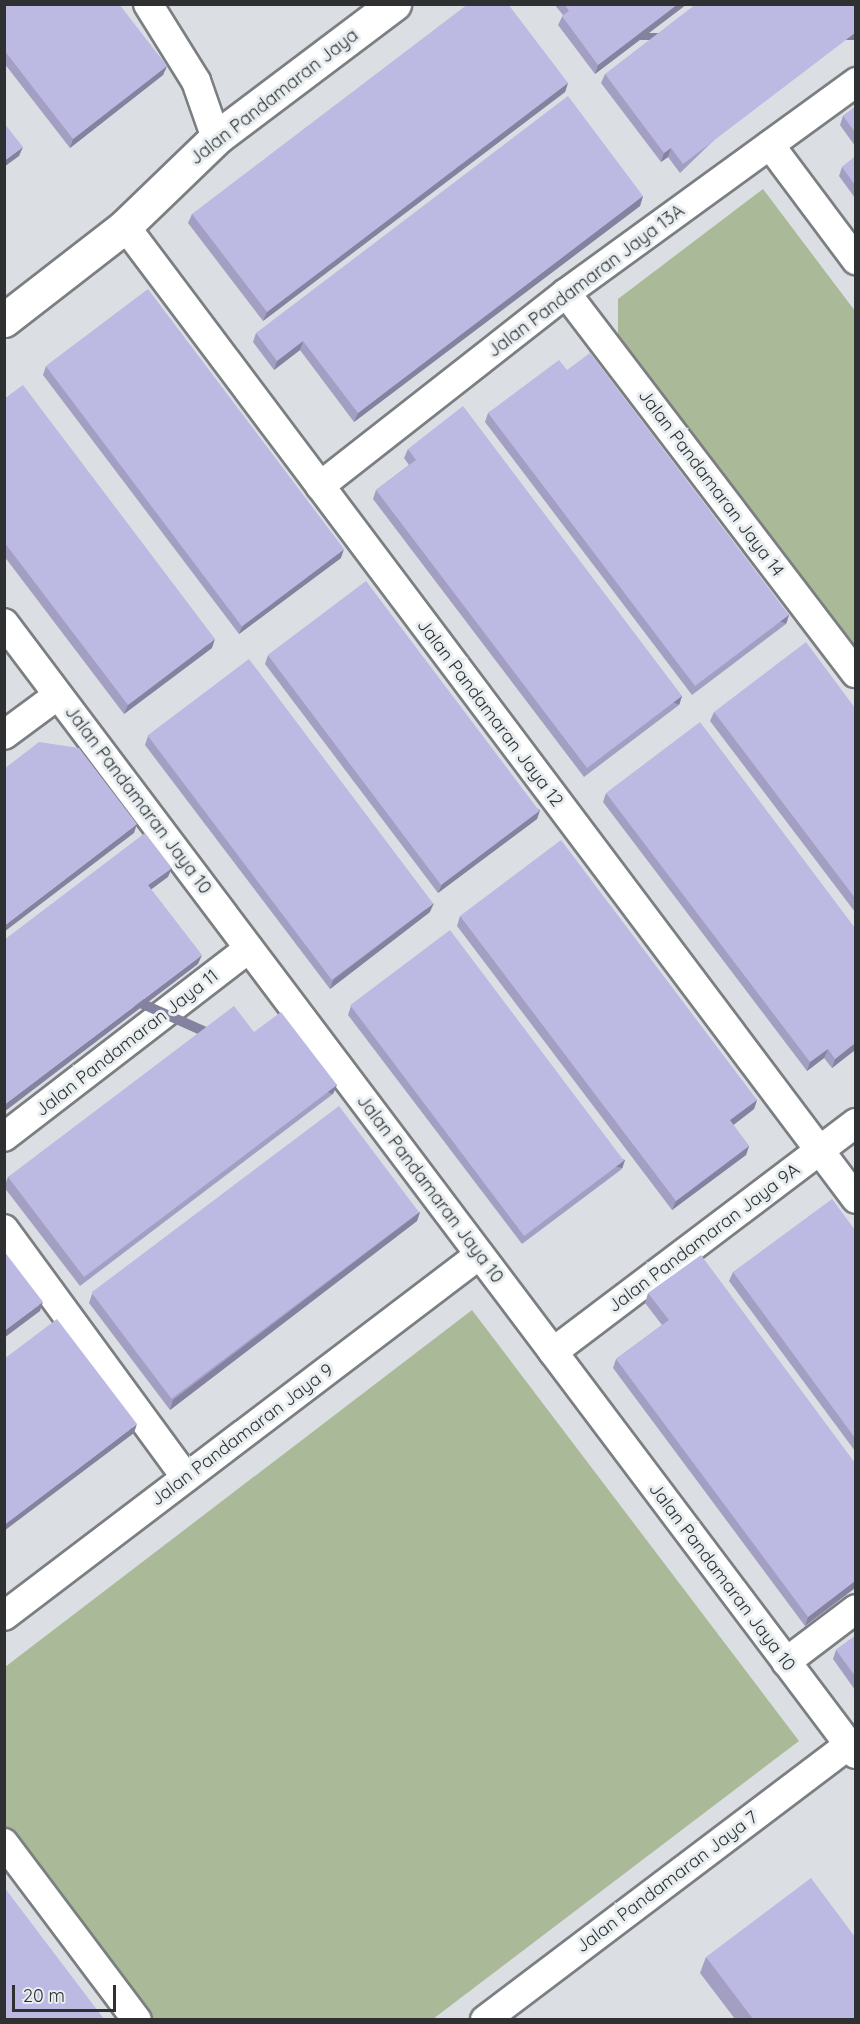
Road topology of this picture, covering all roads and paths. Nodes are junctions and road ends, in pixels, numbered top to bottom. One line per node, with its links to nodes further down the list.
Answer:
1 (394, 4): 4 (main road, Jalan Pandamaran Jaya)
2 (159, 8): 4 (street)
3 (855, 82): 5 (street, Jalan Pandamaran Jaya 13A)
4 (216, 138): 6 (main road, Jalan Pandamaran Jaya)
5 (770, 145): 7 (street); 8 (street, Jalan Pandamaran Jaya 13A)
6 (125, 226): 9 (main road, Jalan Pandamaran Jaya); 10 (street, Jalan Pandamaran Jaya 12)
7 (855, 260)
8 (566, 293): 10 (street, Jalan Pandamaran Jaya 13A); 12 (street, Jalan Pandamaran Jaya 14)
9 (4, 320)
10 (320, 486): 18 (street, Jalan Pandamaran Jaya 12)
11 (4, 624): 13 (street, Jalan Pandamaran Jaya 10)
12 (855, 673)
13 (58, 695): 14 (street); 15 (street, Jalan Pandamaran Jaya 10)
14 (4, 735)
15 (249, 948): 17 (street, Jalan Pandamaran Jaya 11); 21 (street, Jalan Pandamaran Jaya 10)
16 (855, 1123): 18 (street, Jalan Pandamaran Jaya 9A)
17 (4, 1137)
18 (819, 1151): 19 (street, Jalan Pandamaran Jaya 12); 22 (street, Jalan Pandamaran Jaya 9A)
19 (855, 1199)
20 (4, 1229): 23 (street)
21 (479, 1255): 22 (street, Jalan Pandamaran Jaya 10); 23 (street, Jalan Pandamaran Jaya 9)
22 (553, 1352): 26 (street, Jalan Pandamaran Jaya 10)
23 (186, 1478): 25 (street, Jalan Pandamaran Jaya 9)
24 (855, 1609): 26 (street)
25 (4, 1616)
26 (786, 1662): 27 (street, Jalan Pandamaran Jaya 10)
27 (852, 1749): 30 (street, Jalan Pandamaran Jaya 7)
28 (4, 1844): 29 (street)
29 (137, 2019)
30 (485, 2019)

